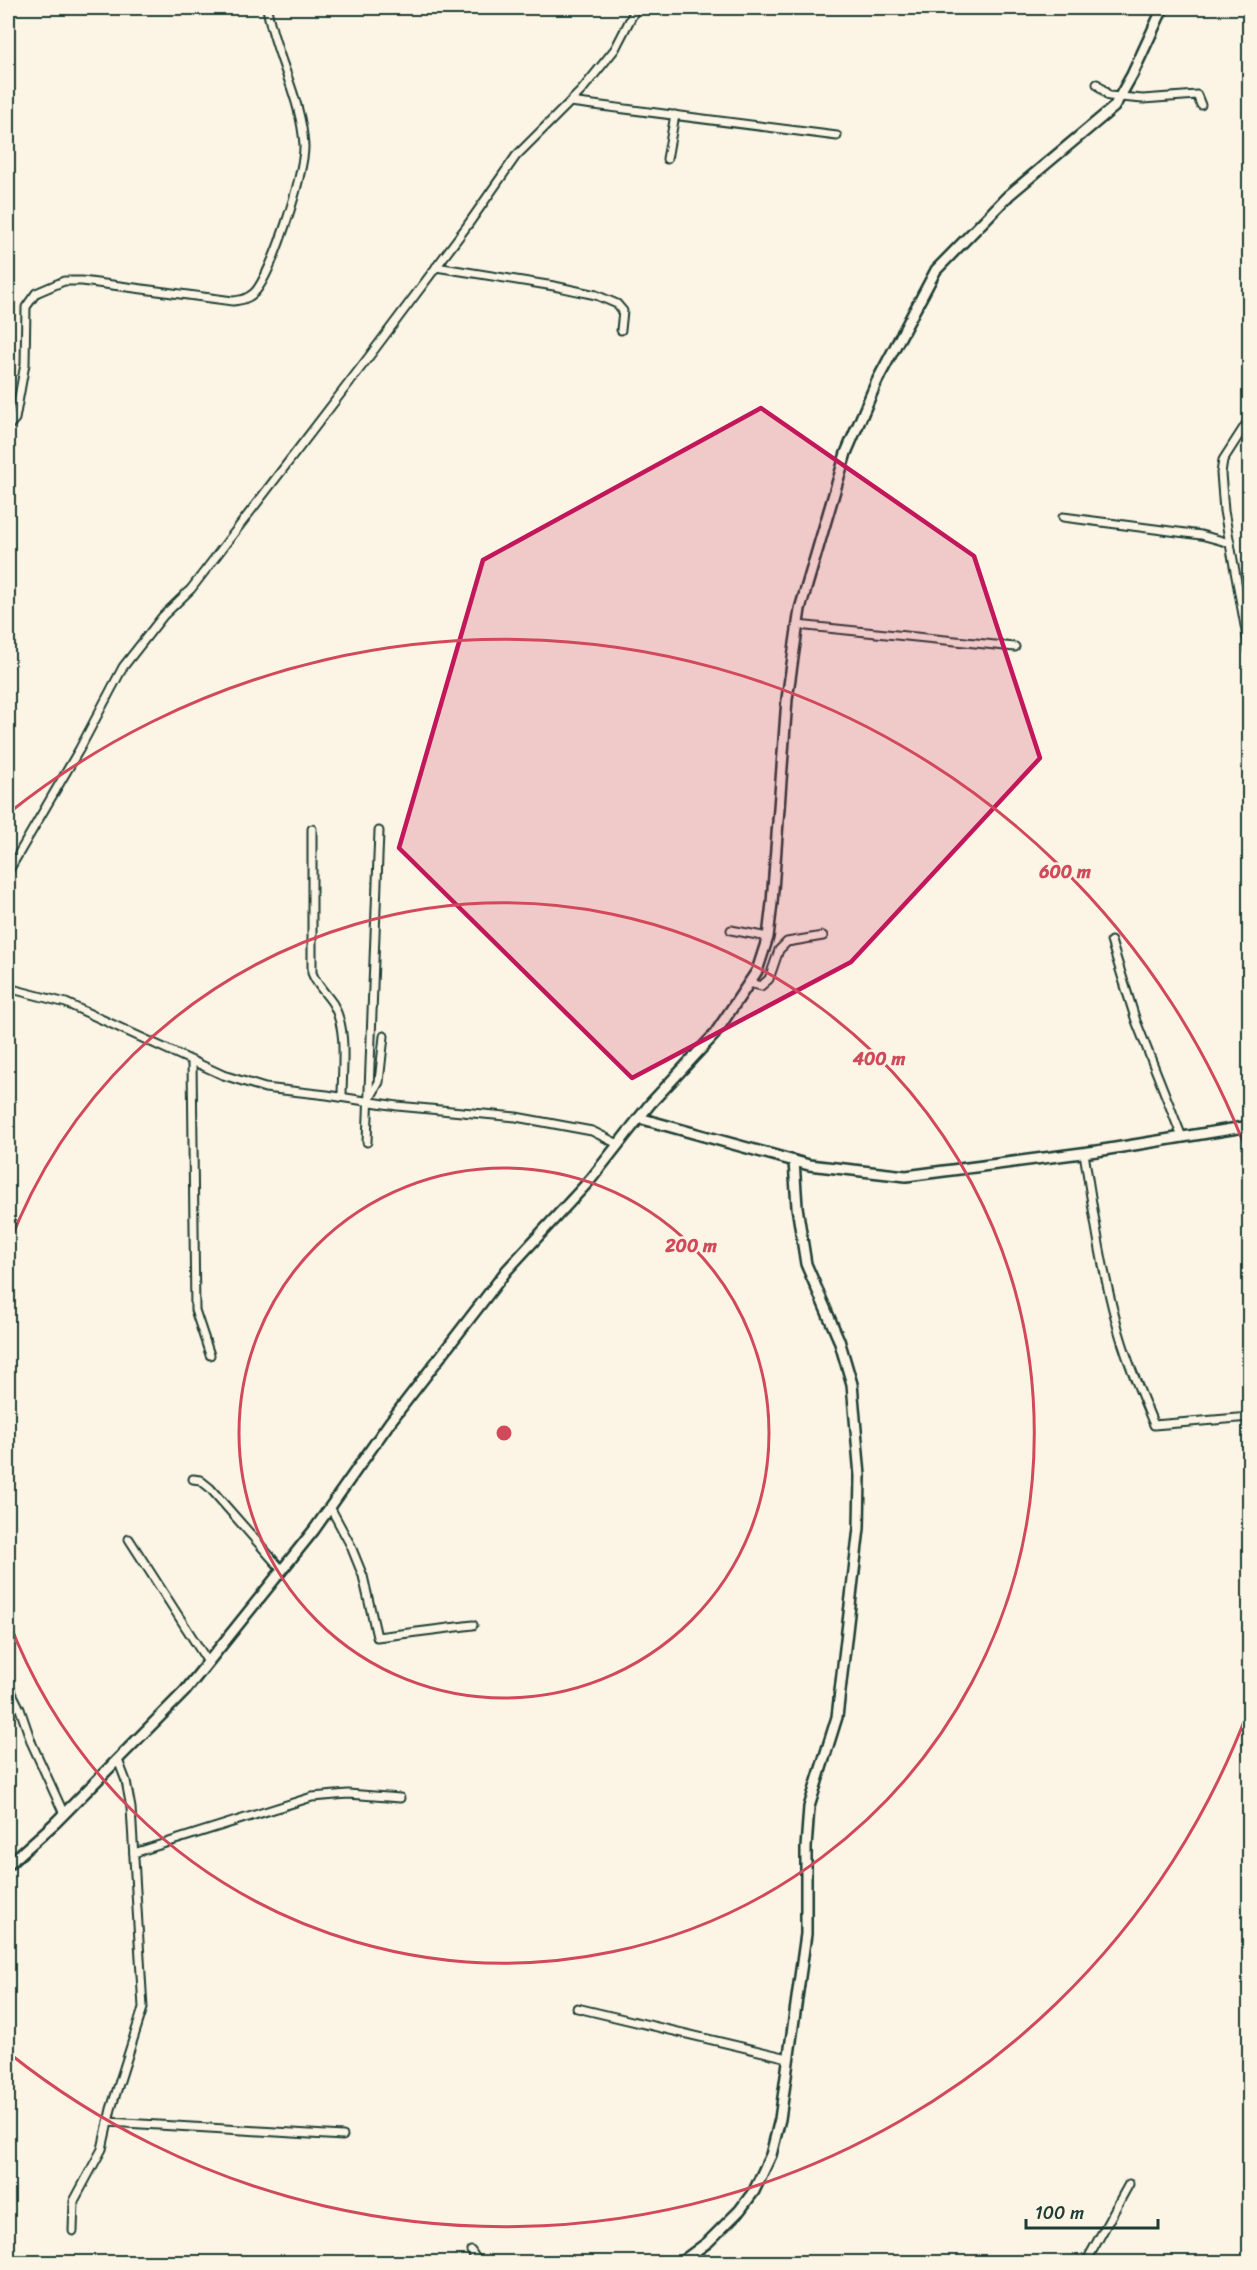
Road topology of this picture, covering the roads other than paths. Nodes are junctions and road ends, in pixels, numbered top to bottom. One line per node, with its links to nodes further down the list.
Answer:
1 (267, 8): 14 (street)
2 (636, 8): 6 (street)
3 (1163, 8): 5 (street)
4 (1097, 84): 5 (street)
5 (1120, 96): 7 (street); 17 (street)
6 (570, 102): 8 (street); 11 (street)
7 (1201, 105)
8 (675, 115): 9 (street); 10 (street)
9 (837, 136)
10 (668, 159)
11 (436, 267): 12 (street); 22 (street)
12 (621, 330)
13 (1250, 418): 16 (street)
14 (8, 427)
15 (1063, 517): 16 (street)
16 (1230, 543): 19 (street)
17 (797, 625): 18 (street); 25 (street)
18 (1016, 647)
19 (1250, 653)
20 (312, 830): 31 (street)
21 (379, 831): 32 (street)
22 (8, 872)
23 (731, 930): 25 (street)
24 (822, 936): 27 (street)
25 (768, 937): 27 (street)
26 (1111, 941): 35 (street)
27 (749, 983): 33 (street)
28 (8, 988): 30 (street)
29 (384, 1036): 32 (street)
30 (192, 1062): 31 (street); 40 (street)
31 (342, 1097): 32 (street)
32 (368, 1101): 36 (street); 37 (street)
33 (639, 1118): 37 (street); 39 (street)
34 (1250, 1126): 35 (street)
35 (1182, 1137): 38 (street)
36 (367, 1142)
37 (618, 1144): 43 (street)
38 (1084, 1153): 39 (street); 41 (street)
39 (794, 1161): 55 (street)
40 (210, 1355)
41 (1250, 1417)
42 (193, 1479): 45 (street)
43 (330, 1507): 45 (street); 46 (street)
44 (129, 1539): 47 (street)
45 (282, 1569): 47 (street)
46 (473, 1626)
47 (208, 1662): 49 (street)
48 (8, 1685): 51 (street)
49 (118, 1760): 51 (street); 52 (street)
50 (400, 1798): 52 (street)
51 (64, 1814): 53 (street)
52 (134, 1853): 56 (street)
53 (8, 1865)
54 (577, 2008): 55 (street)
55 (788, 2058): 62 (street)
56 (108, 2121): 57 (street); 59 (street)
57 (343, 2136)
58 (1129, 2184): 63 (street)
59 (73, 2231)
60 (471, 2251): 61 (street)
61 (478, 2262)
62 (681, 2262)
63 (1086, 2262)

